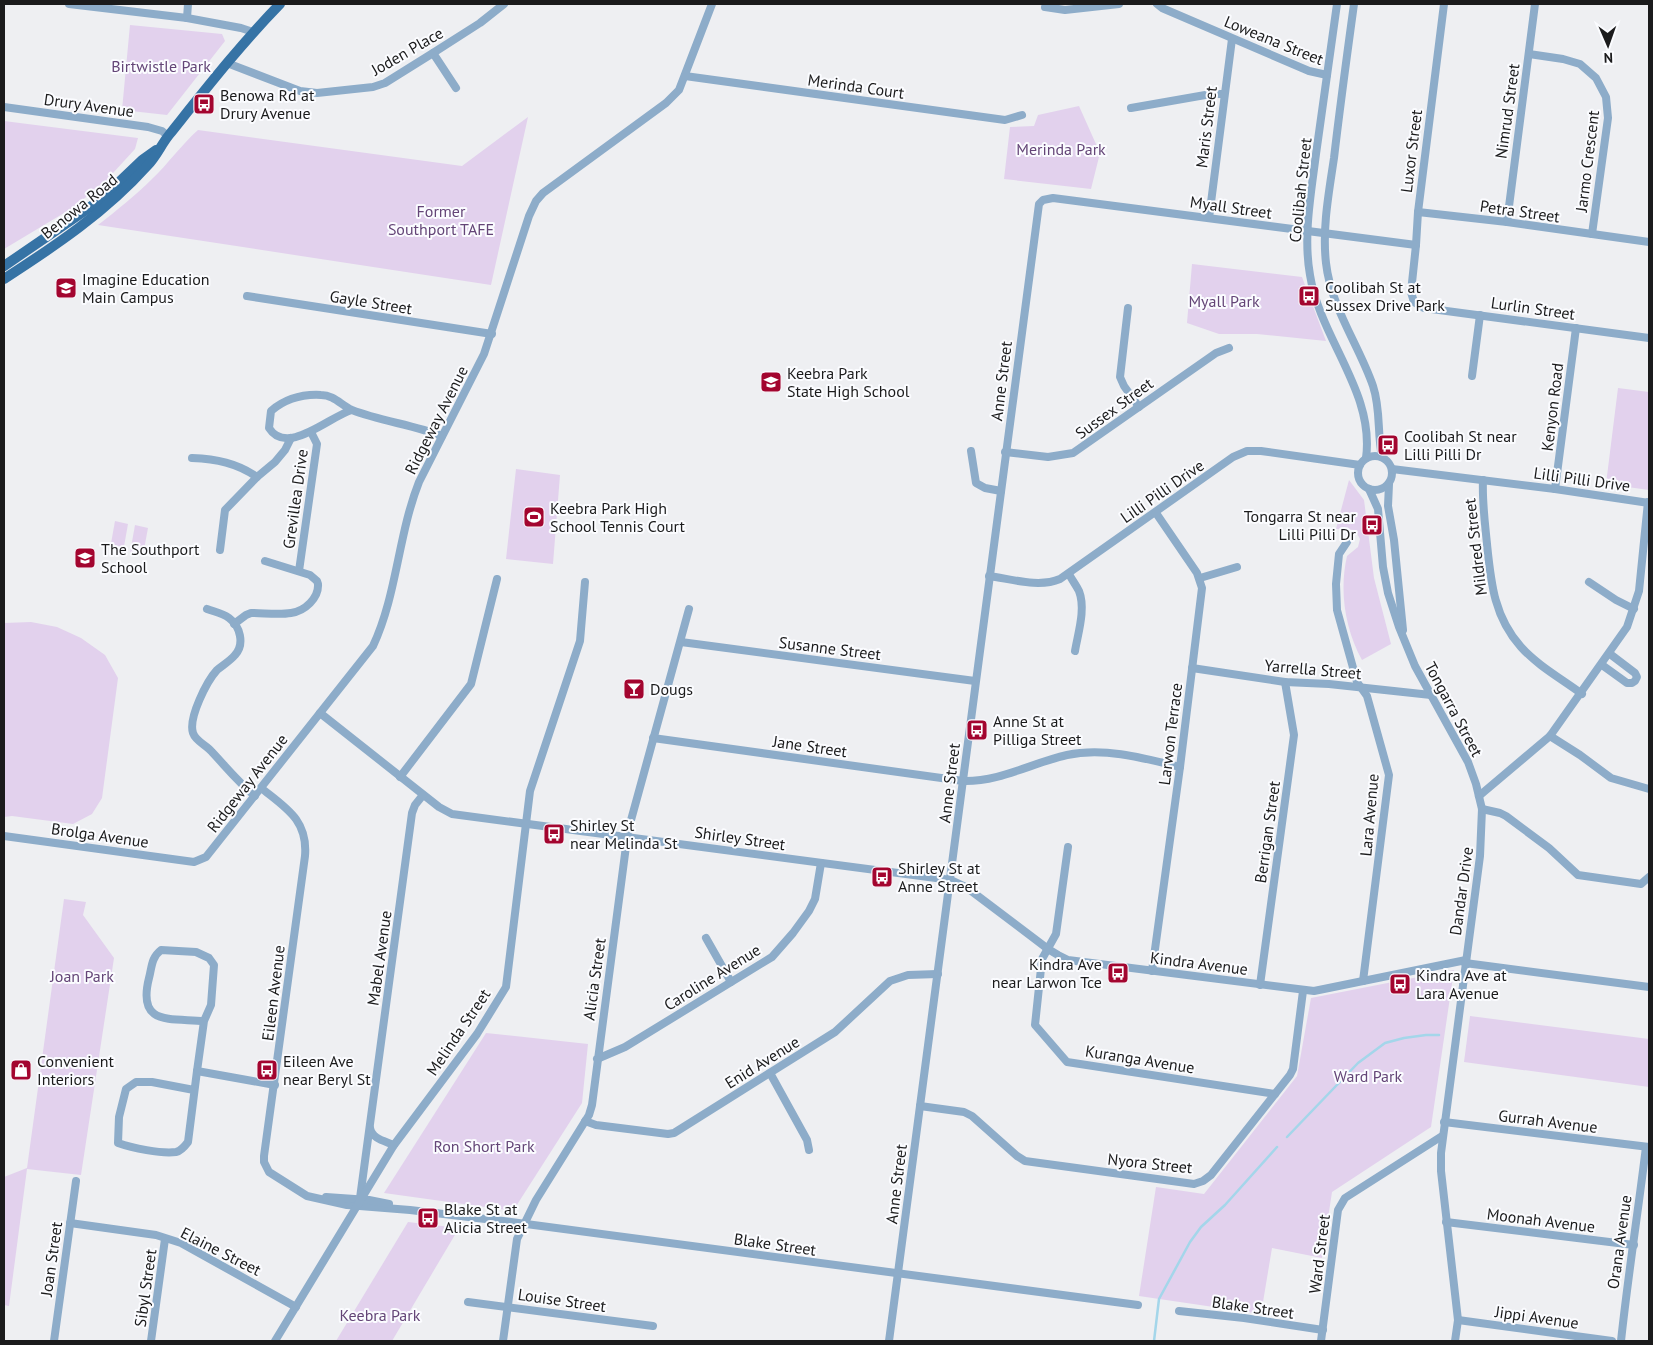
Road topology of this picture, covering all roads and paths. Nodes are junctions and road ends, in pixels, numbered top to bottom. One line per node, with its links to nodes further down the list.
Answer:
1 (69, 4): 12 (street)
2 (188, 4): 14 (street)
3 (280, 4): 15 (main road, Benowa Road)
4 (504, 4): 17 (street, Joden Place)
5 (712, 4): 21 (street, Ridgeway Avenue)
6 (1119, 4): 13 (street)
7 (1157, 4): 16 (street, Loweana Street)
8 (1338, 4): 20 (street, Coolibah Street)
9 (1354, 4): 33 (street, Coolibah Street)
10 (1444, 4): 29 (street, Luxor Street)
11 (1535, 4): 18 (street, Nimrud Street)
12 (100, 6): 14 (street)
13 (1045, 7)
14 (186, 18): 15 (street)
15 (253, 32): 19 (main road, Benowa Road)
16 (1232, 39): 20 (street, Loweana Street); 23 (street, Maris Street)
17 (433, 53): 19 (street, Joden Place); 22 (street)
18 (1529, 54): 31 (street, Nimrud Street); 34 (street, Jarmo Crescent)
19 (228, 63): 27 (main road, Benowa Road)
20 (1327, 75): 32 (street, Coolibah Street)
21 (685, 76): 26 (street, Merinda Court); 44 (street, Ridgeway Avenue)
22 (456, 88)
23 (1224, 94): 25 (street); 30 (street, Maris Street)
24 (4, 107): 27 (street, Drury Avenue)
25 (1131, 108)
26 (1022, 115)
27 (165, 141): 37 (main road, Benowa Road); 38 (main road, Benowa Road)
28 (1043, 200): 30 (street, Myall Street); 54 (street, Anne Street)
29 (1418, 212): 31 (street, Petra Street); 36 (street, Luxor Street)
30 (1209, 218): 32 (street, Myall Street)
31 (1506, 222): 34 (street, Petra Street)
32 (1308, 231): 33 (street, Myall Street); 57 (street, Coolibah Street)
33 (1325, 233): 36 (street, Myall Street); 55 (street, Coolibah Street)
34 (1592, 234): 35 (street, Petra Street)
35 (1649, 242)
36 (1416, 245): 40 (street, Luxor Street)
37 (4, 266)
38 (4, 279)
39 (247, 296): 44 (street, Gayle Street)
40 (1414, 302): 42 (street, Lurlin Street)
41 (1128, 308): 48 (street)
42 (1480, 315): 43 (street, Lurlin Street); 47 (street)
43 (1576, 328): 45 (street, Lurlin Street); 64 (street, Kenyon Road)
44 (492, 334): 51 (street, Ridgeway Avenue)
45 (1649, 338)
46 (1229, 348): 48 (street, Sussex Street)
47 (1472, 376)
48 (1139, 407): 54 (street, Sussex Street)
49 (352, 410): 50 (street); 51 (street); 52 (street)
50 (310, 432): 52 (street); 72 (street, Grevillea Drive)
51 (442, 436): 94 (street, Ridgeway Avenue)
52 (291, 438): 60 (street)
53 (971, 451): 65 (street)
54 (1005, 452): 65 (street, Anne Street)
55 (1382, 457): 57 (street); 59 (street)
56 (192, 458): 60 (street)
57 (1366, 458): 58 (street)
58 (1360, 465): 63 (street); 67 (street, Lilli Pilli Drive)
59 (1392, 469): 61 (street, Lilli Pilli Drive); 62 (street)
60 (257, 477): 69 (street)
61 (1483, 480): 64 (street, Lilli Pilli Drive); 92 (street, Mildred Street)
62 (1389, 484): 63 (street); 83 (street, Tongarra Street)
63 (1370, 489): 83 (street, Tongarra Street)
64 (1556, 489): 66 (street, Lilli Pilli Drive)
65 (1001, 491): 74 (street, Anne Street)
66 (1648, 502): 81 (street)
67 (1156, 512): 73 (street, Lilli Pilli Drive); 75 (street)
68 (1347, 542): 91 (street, Lara Avenue)
69 (220, 550)
70 (265, 561): 72 (street, Grevillea Drive)
71 (1237, 567): 75 (street)
72 (299, 571): 82 (street, Grevillea Drive)
73 (1068, 574): 74 (street, Lilli Pilli Drive); 85 (street)
74 (989, 576): 89 (street, Anne Street)
75 (1200, 578): 88 (street, Larwon Terrace)
76 (496, 579): 98 (street)
77 (585, 582): 106 (street, Melinda Street)
78 (1589, 582): 81 (street)
79 (207, 609): 82 (street)
80 (689, 609): 84 (street, Alicia Street)
81 (1634, 609): 86 (street)
82 (234, 624): 103 (street)
83 (1403, 634): 93 (street, Tongarra Street)
84 (681, 642): 89 (street, Susanne Street); 96 (street, Alicia Street)
85 (1076, 651)
86 (1610, 654): 87 (street); 87 (street)
87 (1602, 665): 92 (street)
88 (1192, 668): 90 (street, Yarrella Street); 97 (street, Larwon Terrace)
89 (975, 681): 99 (street, Anne Street)
90 (1285, 682): 91 (street, Yarrella Street); 121 (street, Berrigan Street)
91 (1361, 688): 93 (street, Yarrella Street); 119 (street, Lara Avenue)
92 (1582, 694): 95 (street)
93 (1430, 695): 104 (street, Tongarra Street)
94 (320, 714): 98 (street, Shirley Street); 100 (street, Ridgeway Avenue)
95 (1550, 736): 101 (street); 104 (street)
96 (653, 738): 99 (street, Jane Street); 108 (street, Alicia Street)
97 (1180, 767): 99 (street, Jane Street); 117 (street, Larwon Terrace)
98 (400, 777): 102 (street, Shirley Street)
99 (963, 781): 113 (street, Anne Street)
100 (261, 788): 103 (street, Ridgeway Avenue); 128 (street, Eileen Avenue)
101 (1649, 789)
102 (423, 795): 106 (street, Shirley Street); 134 (street, Mabel Avenue)
103 (255, 796): 110 (street, Ridgeway Avenue)
104 (1479, 796): 105 (street, Dandar Drive)
105 (1482, 809): 112 (street); 116 (street, Dandar Drive)
106 (525, 825): 108 (street, Shirley Street); 136 (street, Melinda Street)
107 (4, 836): 110 (street, Brolga Avenue)
108 (627, 838): 111 (street, Shirley Street); 125 (street, Alicia Street)
109 (1068, 847): 115 (street, Kuranga Avenue)
110 (194, 862)
111 (821, 863): 113 (street, Shirley Street); 120 (street, Caroline Avenue)
112 (1649, 877)
113 (950, 880): 115 (street, Kindra Avenue); 118 (street, Anne Street)
114 (706, 938): 120 (street)
115 (1048, 949): 117 (street, Kindra Avenue); 130 (street, Kuranga Avenue)
116 (1465, 961): 119 (street, Kindra Avenue); 122 (street, Kindra Avenue); 133 (street, Dandar Drive)
117 (1152, 971): 121 (street, Kindra Avenue)
118 (938, 974): 127 (street, Enid Avenue); 131 (street, Anne Street)
119 (1363, 981): 123 (street, Kindra Avenue)
120 (731, 982): 125 (street, Caroline Avenue)
121 (1260, 985): 123 (street, Kindra Avenue)
122 (1649, 987)
123 (1303, 991): 130 (street, Nyora Street)
124 (204, 1021): 124 (street); 126 (street)
125 (597, 1059): 132 (street, Alicia Street)
126 (198, 1071): 128 (street); 129 (street)
127 (770, 1073): 132 (street, Enid Avenue); 138 (street)
128 (274, 1085): 140 (street, Eileen Avenue)
129 (194, 1090): 129 (street)
130 (1275, 1094): 131 (street, Nyora Street)
131 (920, 1106): 147 (street, Anne Street)
132 (585, 1121): 144 (street, Alicia Street)
133 (1444, 1122): 135 (street, Dandar Drive); 137 (street, Gurrah Avenue)
134 (370, 1128): 136 (street); 141 (street, Mabel Avenue)
135 (1442, 1136): 142 (street, Dandar Drive); 155 (street, Ward Street)
136 (394, 1145): 141 (street, Melinda Street)
137 (1648, 1147): 146 (street, Orana Avenue)
138 (809, 1150)
139 (76, 1181): 143 (street, Joan Street)
140 (309, 1197): 141 (street, Blake Street)
141 (359, 1202): 144 (street, Blake Street); 150 (street, Melinda Street)
142 (1446, 1222): 146 (street, Moonah Avenue); 153 (street, Dandar Drive)
143 (70, 1224): 145 (street, Elaine Street); 156 (street, Joan Street)
144 (523, 1224): 147 (street, Blake Street); 151 (street, Alicia Street)
145 (165, 1239): 150 (street, Elaine Street); 157 (street, Sibyl Street)
146 (1634, 1245): 164 (street, Orana Avenue)
147 (898, 1274): 149 (street, Blake Street); 160 (street, Anne Street)
148 (468, 1302): 151 (street, Louise Street)
149 (1138, 1305)
150 (296, 1307): 158 (street, Melinda Street)
151 (508, 1307): 154 (street, Louise Street); 159 (street, Alicia Street)
152 (1179, 1311): 155 (street, Blake Street)
153 (1458, 1320): 162 (street, Dandar Drive); 163 (street, Jippi Avenue)
154 (653, 1326)
155 (1323, 1330): 161 (street, Ward Street)
156 (54, 1341)
157 (151, 1341)
158 (275, 1341)
159 (503, 1341)
160 (889, 1341)
161 (1322, 1341)
162 (1455, 1341)
163 (1612, 1341)
164 (1621, 1341)

